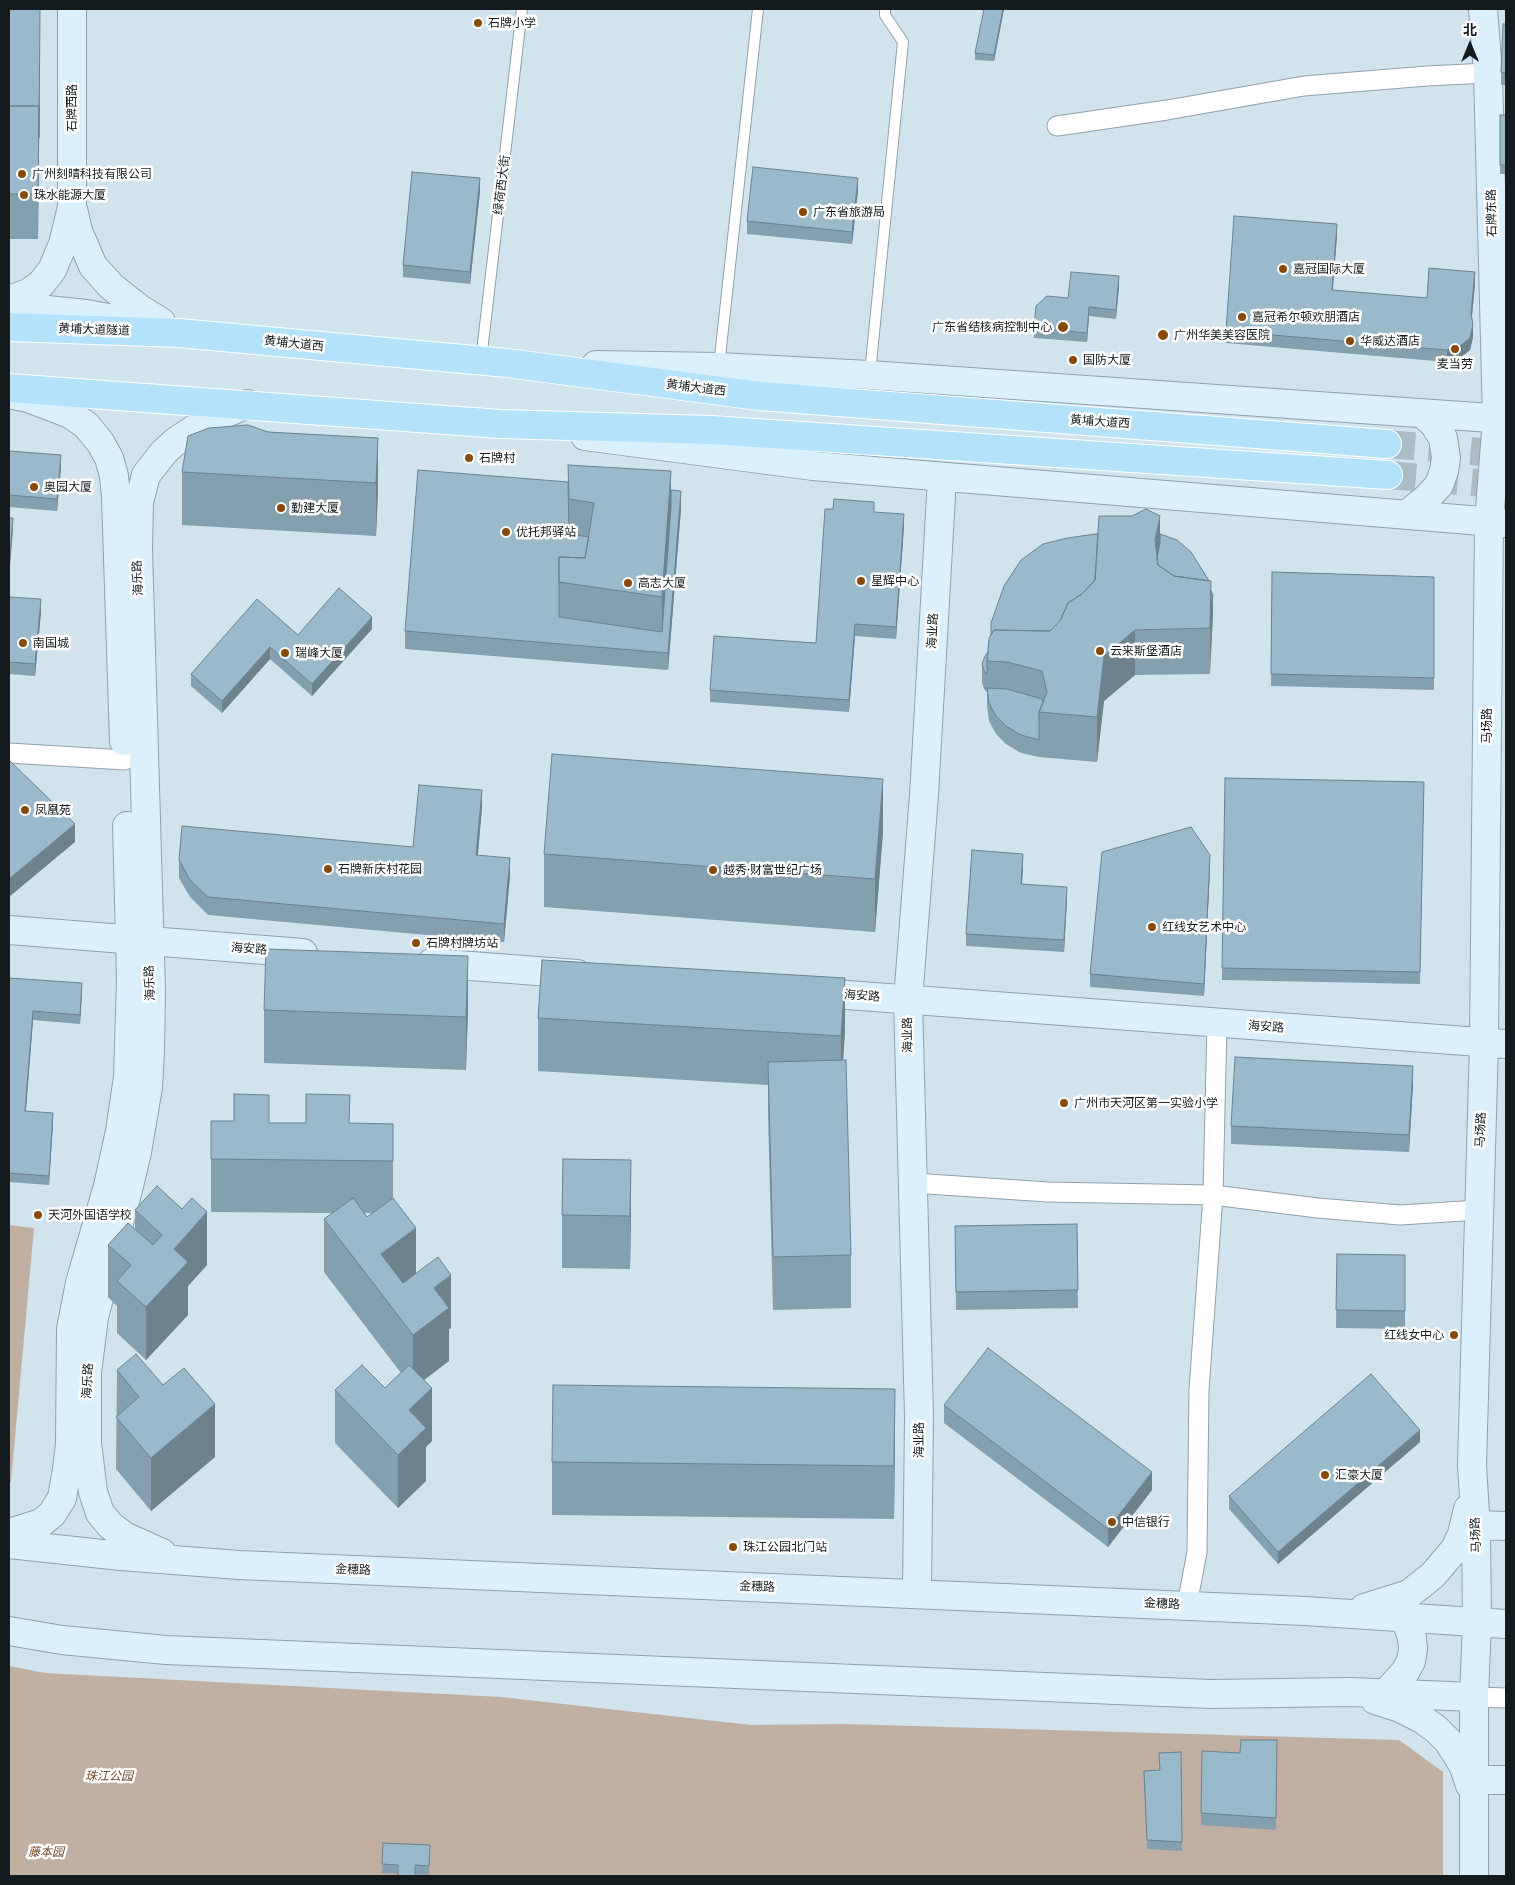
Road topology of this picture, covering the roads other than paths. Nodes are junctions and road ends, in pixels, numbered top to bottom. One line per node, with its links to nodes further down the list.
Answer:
1 (72, 9): 8 (main road, 石牌西路)
2 (522, 9): 13 (lane, 绿荷西大街)
3 (758, 9): 14 (lane)
4 (1483, 9): 6 (main road, 石牌东路)
5 (885, 12): 15 (lane)
6 (1488, 73): 7 (street); 20 (main road, 石牌东路)
7 (1057, 126)
8 (72, 207): 9 (main road); 12 (main road)
9 (9, 300)
10 (9, 306): 12 (main road, 黄埔大道西)
11 (9, 327): 12 (main road, 黄埔大道隧道)
12 (179, 333): 13 (main road, 黄埔大道西)
13 (494, 362): 14 (main road); 22 (main road, 黄埔大道西)
14 (719, 367): 15 (main road)
15 (869, 375): 19 (main road)
16 (9, 388): 18 (main road)
17 (9, 394): 29 (main road, 海乐路)
18 (247, 404): 21 (main road); 31 (main road, 海乐路)
19 (1422, 413): 20 (main road); 26 (main road)
20 (1501, 418): 23 (main road); 27 (main road, 马场路)
21 (500, 424): 24 (main road); 25 (main road)
22 (1387, 444)
23 (1506, 450)
24 (1388, 475)
25 (942, 478): 26 (main road); 36 (main road, 海业路)
26 (1406, 515): 27 (main road)
27 (1497, 522): 38 (main road, 马场路)
28 (9, 754): 29 (street)
29 (124, 760): 31 (main road, 海乐路)
30 (9, 930): 31 (main road, 海安路)
31 (140, 940): 32 (main road, 海安路); 46 (main road, 海乐路); 48 (main road, 海乐路)
32 (326, 954)
33 (405, 961): 34 (main road)
34 (602, 976)
35 (780, 990): 36 (main road, 海安路)
36 (908, 1000): 37 (main road, 海安路); 40 (main road, 海业路)
37 (1217, 1023): 38 (main road, 海安路); 41 (street)
38 (1495, 1043): 39 (main road, 马场路)
39 (1494, 1111): 42 (main road, 马场路)
40 (913, 1183): 41 (street); 49 (main road, 海业路)
41 (1213, 1195): 42 (street); 50 (street)
42 (1479, 1210): 43 (main road, 马场路)
43 (1474, 1488): 44 (main road, 马场路); 51 (main road)
44 (1475, 1525): 45 (main road); 53 (main road, 马场路)
45 (1506, 1526)
46 (9, 1533)
47 (9, 1544): 48 (main road, 金穗路)
48 (182, 1561): 49 (main road, 金穗路)
49 (917, 1593): 50 (main road, 金穗路)
50 (1187, 1605): 51 (main road, 金穗路)
51 (1342, 1613): 52 (main road, 金穗路)
52 (1405, 1617): 53 (main road, 金穗路); 57 (main road)
53 (1477, 1622): 54 (main road, 金穗路); 58 (main road, 马场路)
54 (1506, 1624)
55 (9, 1631): 56 (main road)
56 (1350, 1692): 57 (main road); 61 (main road)
57 (1386, 1693): 58 (main road)
58 (1474, 1697): 59 (street); 61 (main road, 马场路)
59 (1506, 1698)
60 (1506, 1780): 61 (main road)
61 (1474, 1790): 62 (main road, 马场路)
62 (1474, 1876)

